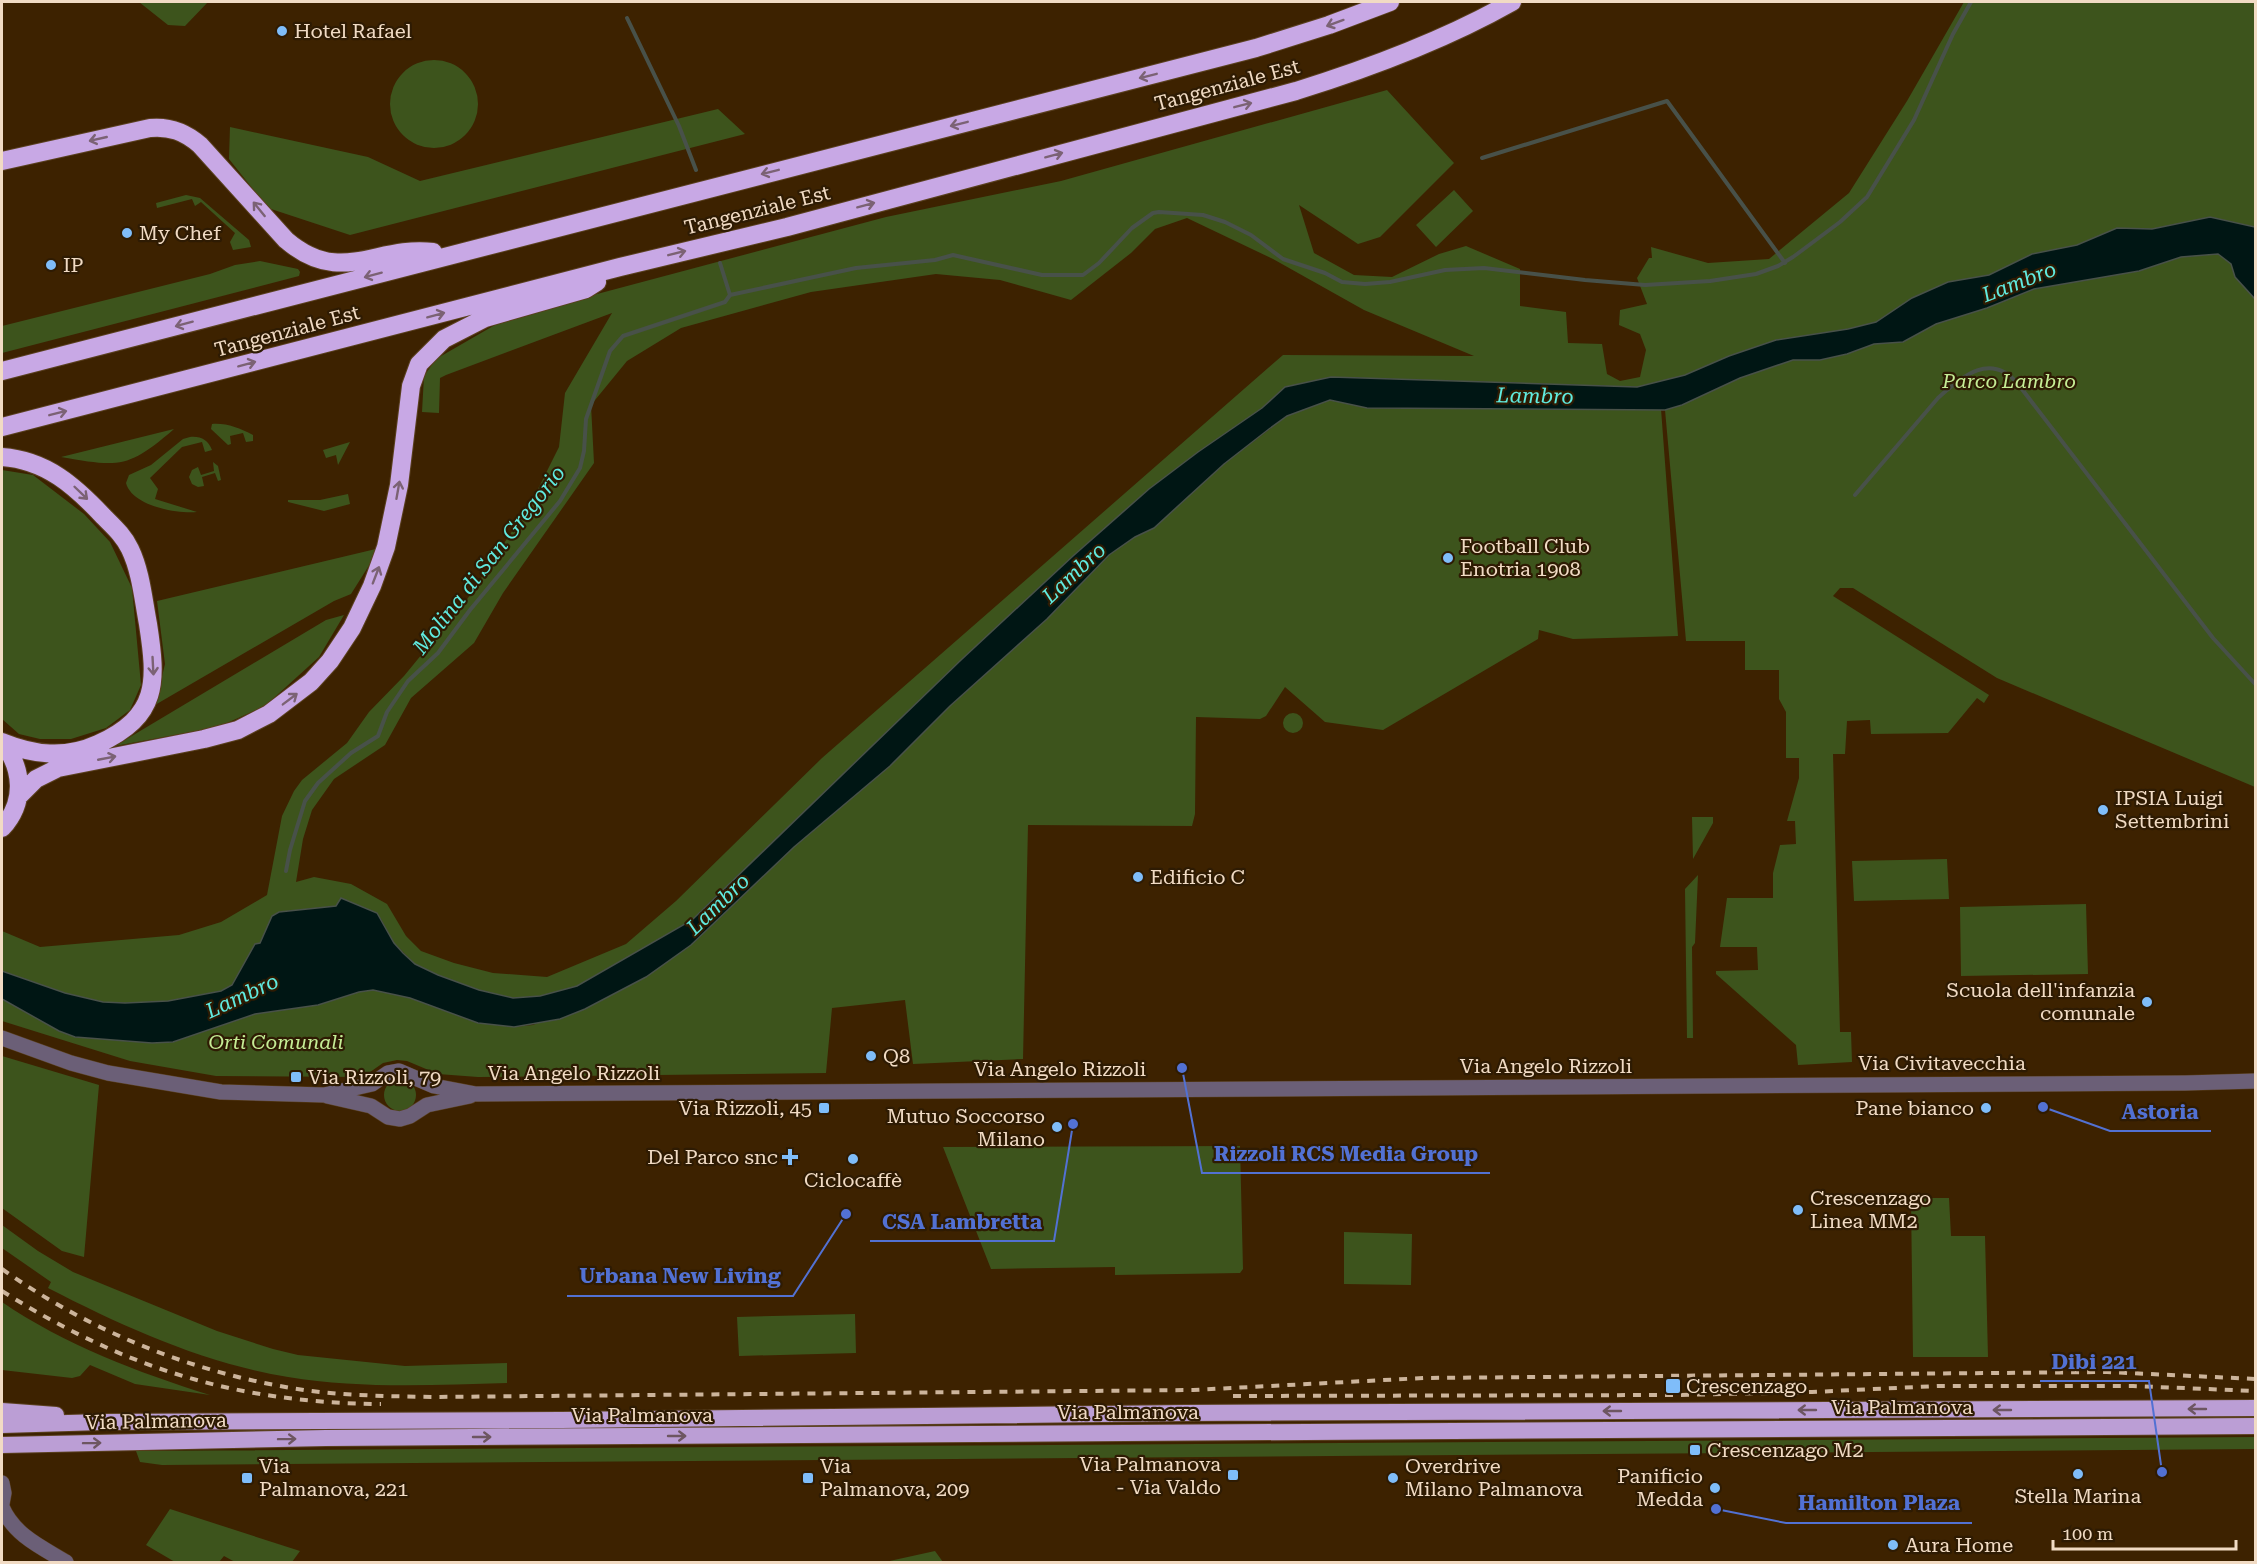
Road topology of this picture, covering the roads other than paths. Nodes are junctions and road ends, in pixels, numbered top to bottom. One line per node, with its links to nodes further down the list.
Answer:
1 (1390, 2): 4 (highway, Tangenziale Est, one-way to 4)
2 (1512, 2): 5 (highway, Tangenziale Est, one-way to 2)
3 (2, 161): 4 (highway, one-way to 3)
4 (450, 255): 6 (highway, Tangenziale Est, one-way to 6)
5 (620, 267): 7 (highway, Tangenziale Est, one-way to 5); 10 (highway, one-way to 5)
6 (2, 371)
7 (2, 426)
8 (2, 457): 9 (highway, one-way to 9)
9 (2, 742): 10 (highway)
10 (18, 798): 11 (highway)
11 (2, 828)
12 (2, 1038): 18 (street, Via Angelo Rizzoli)
13 (413, 1077): 14 (street, Via Angelo Rizzoli); 17 (street, Via Angelo Rizzoli); 19 (street)
14 (382, 1078): 18 (street, Via Angelo Rizzoli); 20 (street)
15 (2256, 1081): 16 (street, Via Civitavecchia)
16 (1680, 1086): 17 (street, Via Angelo Rizzoli)
17 (476, 1094): 19 (street, Via Angelo Rizzoli)
18 (324, 1095): 20 (street, Via Angelo Rizzoli)
19 (415, 1112): 20 (street, Via Angelo Rizzoli)
20 (383, 1113)
21 (2256, 1408): 23 (highway, Via Palmanova, one-way to 23)
22 (2, 1411): 23 (highway)
23 (102, 1422): 24 (highway, Via Palmanova)
24 (2, 1425)
25 (2256, 1426): 26 (highway, Via Palmanova, one-way to 25)
26 (2, 1444)
27 (2, 1483): 28 (street)
28 (2, 1505): 30 (street)
29 (2, 1528): 30 (street)
30 (28, 1540): 31 (street)
31 (66, 1563)

